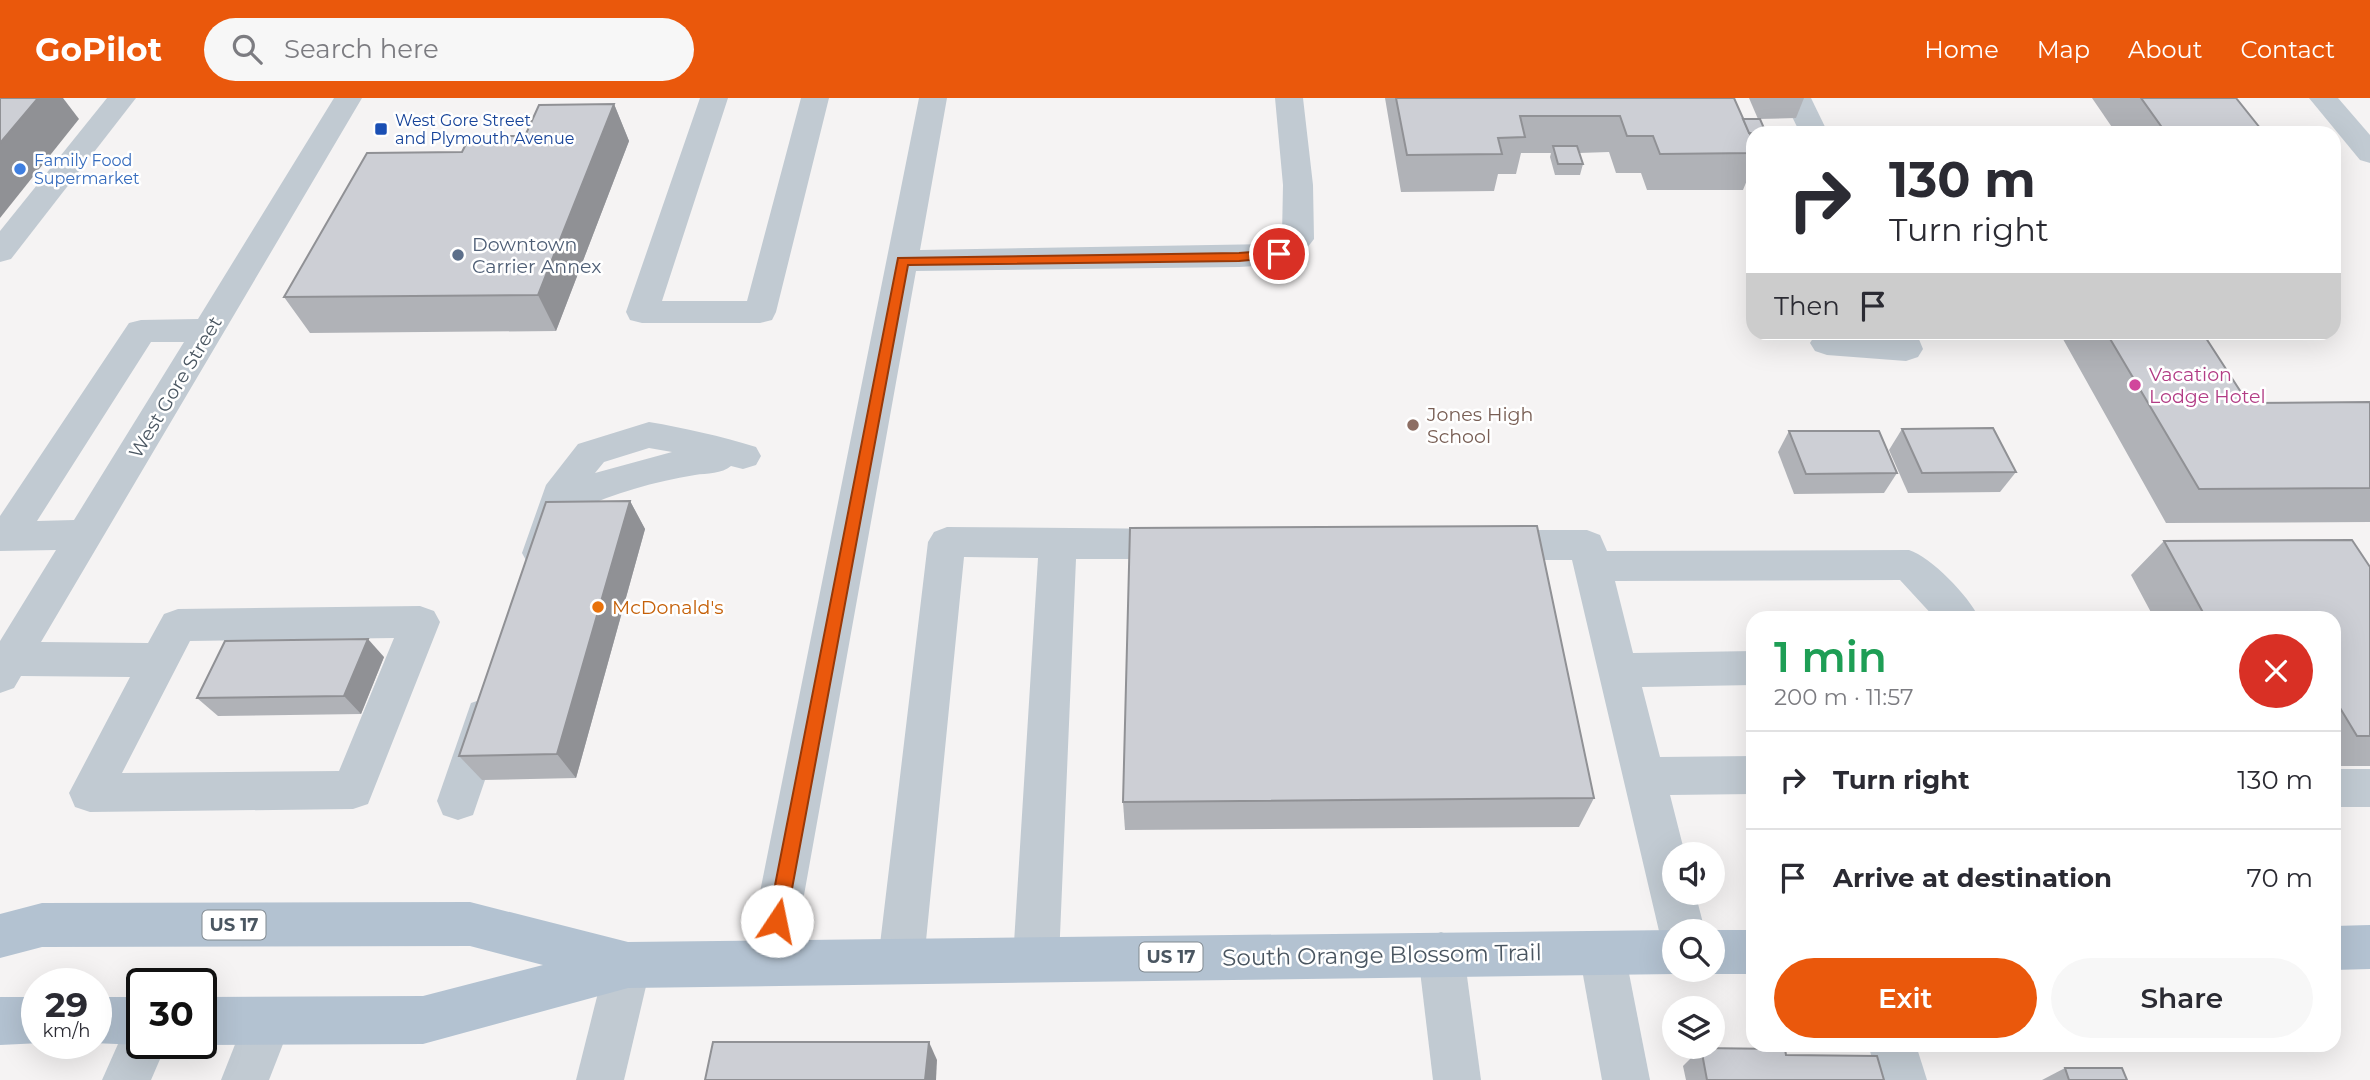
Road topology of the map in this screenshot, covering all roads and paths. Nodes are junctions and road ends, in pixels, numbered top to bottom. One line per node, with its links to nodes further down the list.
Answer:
1 (122, 98): 11 (street)
2 (348, 98): 13 (street, West Gore Street)
3 (714, 98): 4 (street)
4 (815, 98)
5 (933, 98): 12 (street)
6 (1289, 98): 12 (street)
7 (1797, 98): 9 (street)
8 (2323, 98): 10 (street)
9 (1811, 126)
10 (2370, 153)
11 (0, 252)
12 (902, 261): 46 (street)
13 (210, 330): 17 (street, West Gore Street); 18 (street)
14 (1902, 340): 15 (street)
15 (1827, 343)
16 (743, 456): 23 (street)
17 (86, 535): 18 (street); 26 (street, West Gore Street)
18 (3, 536)
19 (1058, 544): 20 (street); 44 (street); 45 (street)
20 (1211, 544)
21 (1462, 544): 22 (street)
22 (1592, 566): 24 (street); 28 (street)
23 (531, 581)
24 (1953, 611)
25 (160, 660): 25 (street); 26 (street)
26 (5, 668)
27 (1746, 668): 28 (street)
28 (1618, 670): 31 (street)
29 (497, 684): 34 (street)
30 (1746, 775): 31 (street)
31 (1644, 776): 35 (street)
32 (2341, 788): 33 (street)
33 (2370, 788)
34 (458, 800)
35 (1679, 919)
36 (0, 936): 47 (main road, South Orange Blossom Trail / US 17)
37 (2370, 947): 38 (main road)
38 (2341, 948)
39 (1725, 952): 40 (main road)
40 (1746, 952)
41 (1602, 953): 42 (main road, South Orange Blossom Trail / US 17); 43 (main road, South Orange Blossom Trail / US 17); 56 (street)
42 (1662, 953)
43 (1441, 954): 44 (main road, South Orange Blossom Trail / US 17); 55 (street)
44 (1036, 959): 45 (main road, South Orange Blossom Trail / US 17)
45 (901, 961): 46 (main road, South Orange Blossom Trail / US 17)
46 (769, 962): 47 (main road, South Orange Blossom Trail / US 17)
47 (628, 965): 49 (main road, South Orange Blossom Trail / US 17); 54 (street)
48 (217, 1021): 49 (main road, South Orange Blossom Trail / US 17)
49 (268, 1021): 53 (street)
50 (1894, 1052): 57 (street)
51 (136, 1059): 52 (street)
52 (126, 1080)
53 (245, 1080)
54 (600, 1080)
55 (1457, 1080)
56 (1626, 1080)
57 (1903, 1080)

